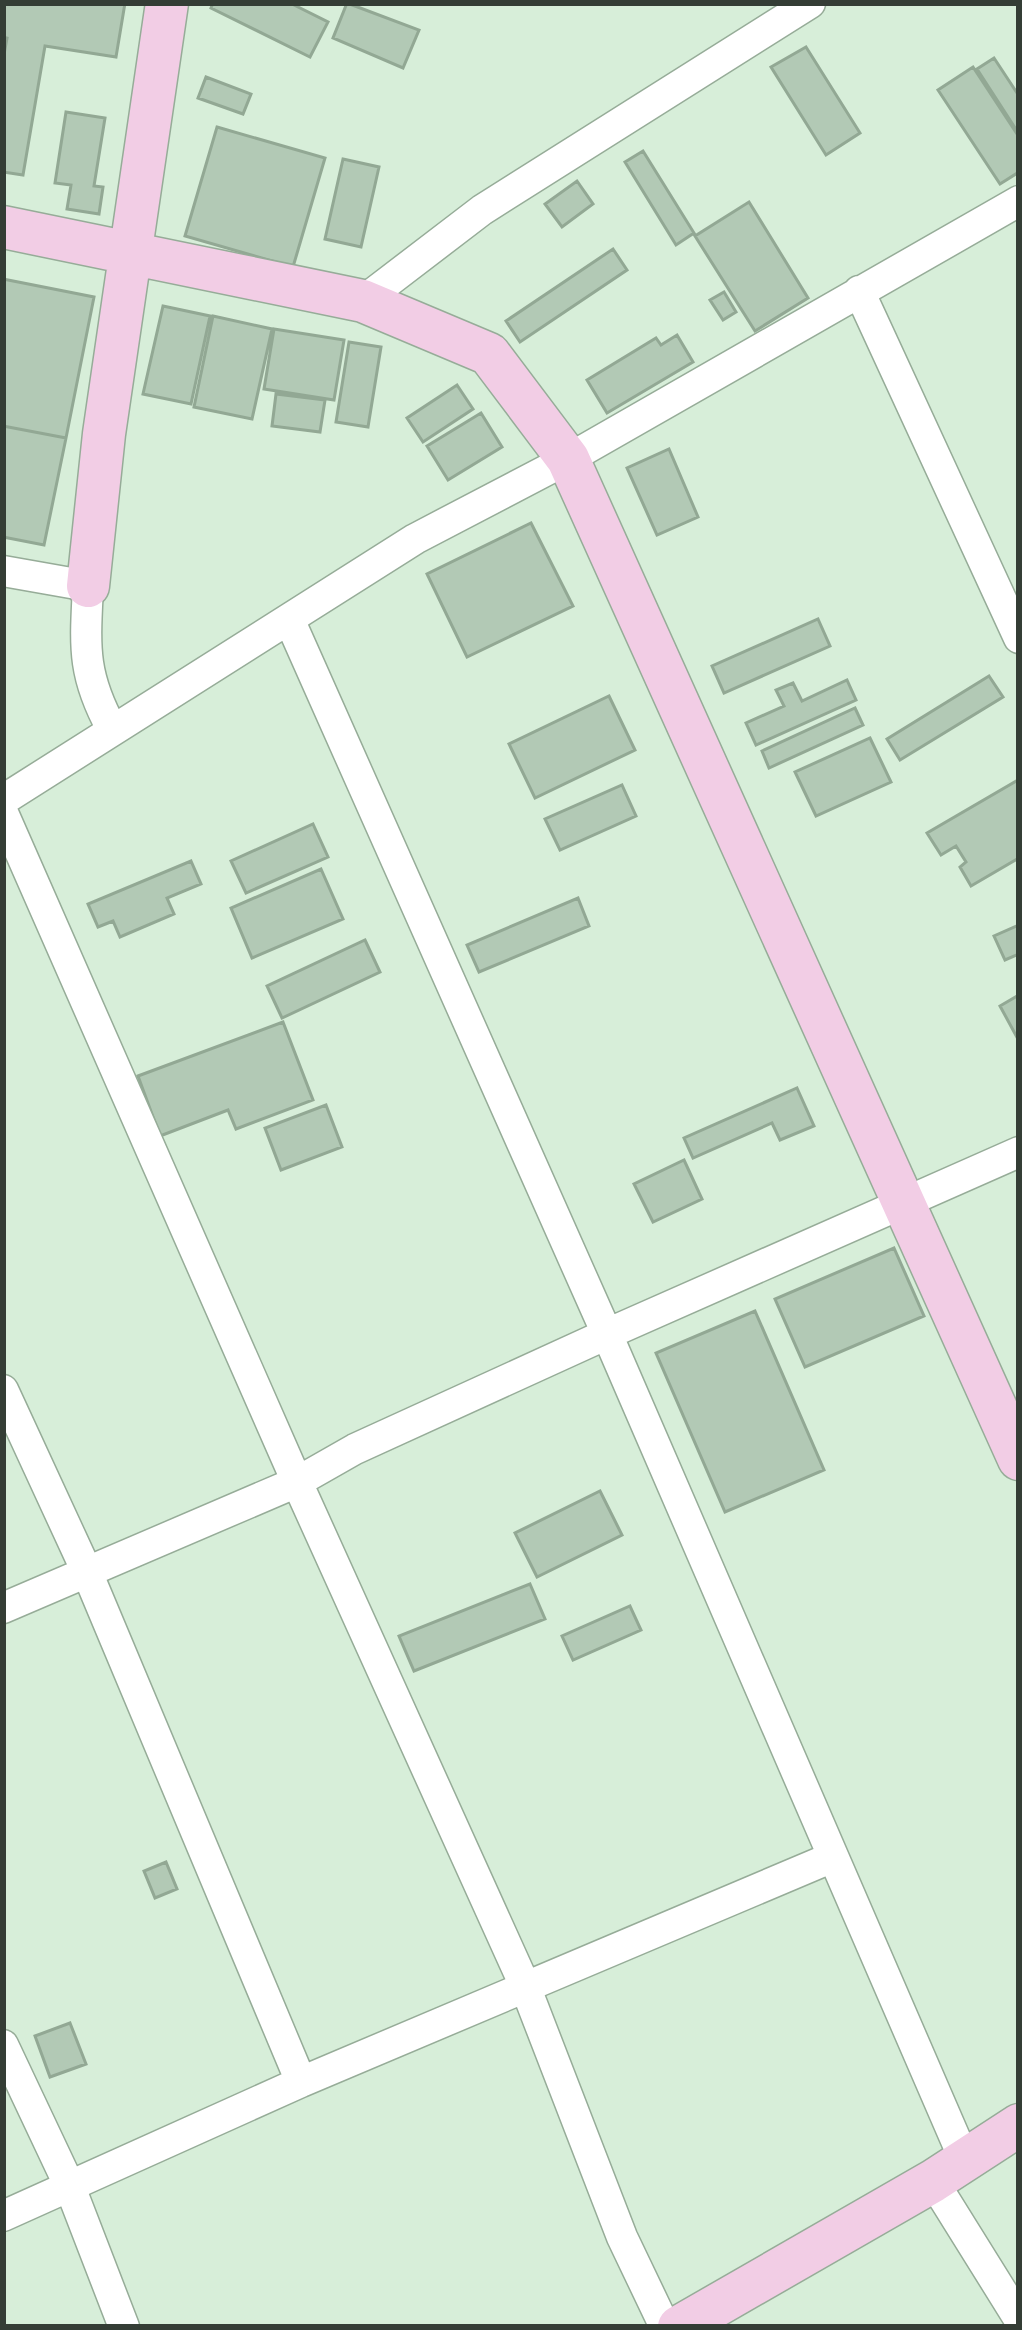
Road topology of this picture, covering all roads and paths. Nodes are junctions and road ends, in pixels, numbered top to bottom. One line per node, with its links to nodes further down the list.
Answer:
1 (167, 3): 5 (street)
2 (810, 3): 7 (street)
3 (1019, 202): 6 (street)
4 (3, 227): 5 (street)
5 (132, 253): 7 (street); 10 (street)
6 (859, 291): 8 (street); 12 (street)
7 (363, 301): 8 (street)
8 (568, 458): 11 (street); 17 (street)
9 (3, 571): 10 (street)
10 (88, 586): 13 (street)
11 (289, 619): 13 (street); 18 (street)
12 (1019, 638)
13 (112, 729): 14 (street)
14 (3, 800)
15 (3, 813): 21 (street)
16 (1019, 1152): 17 (street)
17 (905, 1200): 18 (street); 20 (street)
18 (608, 1334): 21 (street); 24 (street)
19 (3, 1390): 22 (street)
20 (1019, 1459)
21 (297, 1482): 22 (street); 25 (street)
22 (87, 1572): 23 (street); 27 (street)
23 (3, 1608)
24 (833, 1857): 25 (street); 29 (street)
25 (526, 1986): 27 (street); 33 (street)
26 (3, 2045): 30 (street)
27 (302, 2082): 30 (street)
28 (1019, 2125): 29 (street)
29 (949, 2171): 32 (street); 33 (street)
30 (70, 2187): 31 (street); 34 (street)
31 (3, 2216)
32 (1019, 2319)
33 (681, 2326)
34 (124, 2327)

